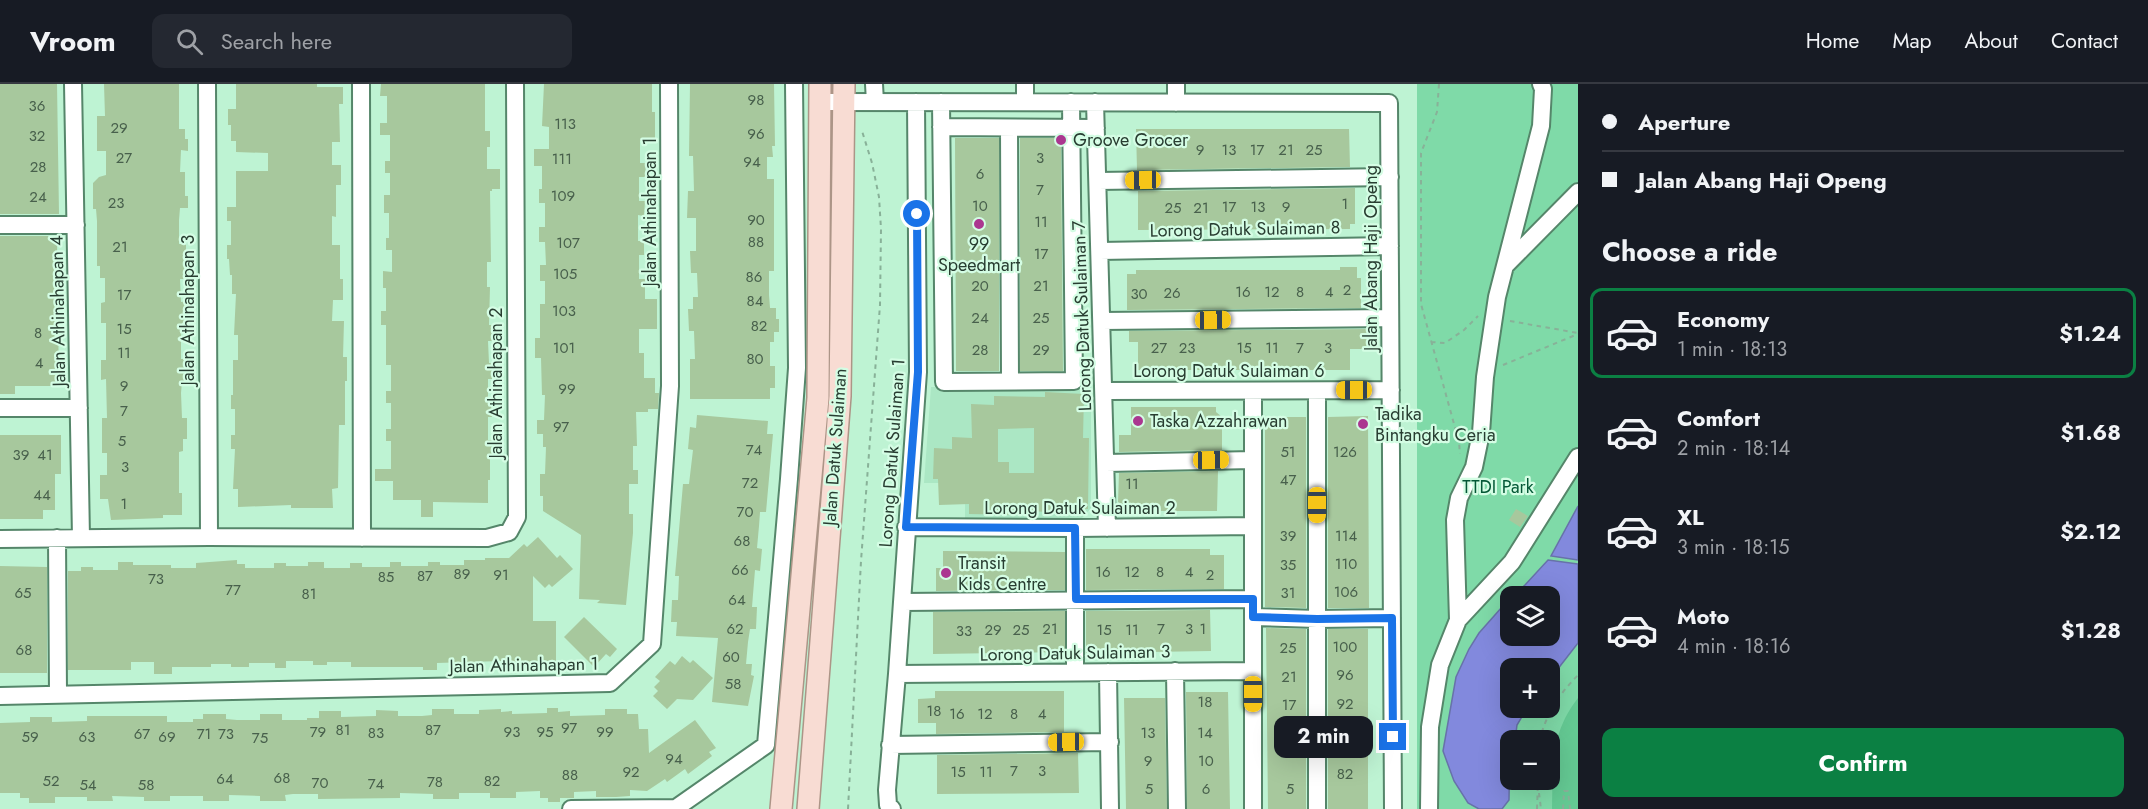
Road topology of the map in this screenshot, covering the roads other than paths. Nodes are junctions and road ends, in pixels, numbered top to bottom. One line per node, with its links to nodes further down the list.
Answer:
1 (73, 84): 28 (street, Jalan Athinahapan 4)
2 (207, 84): 50 (street, Jalan Athinahapan 3)
3 (361, 84): 53 (street)
4 (515, 84): 53 (street, Jalan Athinahapan 2)
5 (669, 84): 67 (street, Jalan Athinahapan 1)
6 (794, 84): 44 (street)
7 (874, 84): 13 (street)
8 (1025, 84): 16 (street)
9 (1176, 84): 19 (street)
10 (1541, 84): 31 (street)
11 (821, 93): 12 (street); 45 (main road, Jalan Datuk Sulaiman)
12 (844, 93): 13 (street); 74 (main road, Jalan Datuk Sulaiman)
13 (875, 102): 14 (street)
14 (916, 102): 15 (street); 47 (street, Lorong Datuk Sulaiman 1)
15 (941, 102): 16 (street); 20 (street)
16 (1025, 102): 17 (street)
17 (1071, 102): 18 (street); 22 (street)
18 (1095, 102): 19 (street); 23 (street, Lorong Datuk Sulaiman 7)
19 (1176, 103): 24 (street, Jalan Abang Haji Openg)
20 (941, 127): 21 (street); 34 (street)
21 (1009, 128): 22 (street); 34 (street)
22 (1071, 128): 23 (street); 34 (street)
23 (1096, 128): 25 (street, Lorong Datuk Sulaiman 7)
24 (1390, 177): 25 (street); 29 (street, Jalan Abang Haji Openg)
25 (1098, 181): 30 (street, Lorong Datuk Sulaiman 7)
26 (1578, 192): 31 (street)
27 (0, 225): 28 (street)
28 (76, 225): 40 (street, Jalan Athinahapan 4)
29 (1390, 246): 30 (street, Lorong Datuk Sulaiman 8); 32 (street, Jalan Abang Haji Openg)
30 (1100, 251): 33 (street, Lorong Datuk Sulaiman 7)
31 (1504, 267): 61 (street)
32 (1390, 318): 33 (street); 35 (street, Jalan Abang Haji Openg)
33 (1102, 321): 36 (street, Lorong Datuk Sulaiman 7)
34 (1010, 380)
35 (1391, 390): 38 (street, Lorong Datuk Sulaiman 6); 59 (street, Jalan Abang Haji Openg)
36 (1104, 391): 37 (street, Lorong Datuk Sulaiman 6); 43 (street, Lorong Datuk Sulaiman 7)
37 (1253, 391): 38 (street, Lorong Datuk Sulaiman 6); 42 (street)
38 (1317, 391): 60 (street)
39 (0, 408): 40 (street)
40 (79, 408): 52 (street, Jalan Athinahapan 4)
41 (1578, 456): 61 (street)
42 (1253, 460): 43 (street); 46 (street)
43 (1106, 463): 49 (street, Lorong Datuk Sulaiman 7)
44 (789, 479): 45 (street, Jalan Datuk Sulaiman); 72 (street)
45 (812, 480): 73 (main road, Jalan Datuk Sulaiman)
46 (1253, 526): 49 (street, Lorong Datuk Sulaiman 2); 56 (street)
47 (906, 527): 48 (street, Lorong Datuk Sulaiman 2); 57 (street, Lorong Datuk Sulaiman 1)
48 (1075, 528): 49 (street, Lorong Datuk Sulaiman 2); 55 (street)
49 (1107, 528)
50 (209, 537): 52 (street, Jalan Athinahapan 2); 53 (street, Jalan Athinahapan 2)
51 (57, 538): 52 (street, Jalan Athinahapan 2); 54 (street, Jalan Athinahapan 2); 67 (street)
52 (81, 538)
53 (362, 538)
54 (0, 539)
55 (1076, 599): 56 (street); 57 (street); 64 (street)
56 (1253, 599): 58 (street)
57 (902, 602): 66 (street, Lorong Datuk Sulaiman 1)
58 (1253, 617): 60 (street); 63 (street)
59 (1392, 618): 60 (street); 79 (street, Jalan Abang Haji Openg)
60 (1317, 619): 78 (street)
61 (1458, 620): 80 (street)
62 (1175, 671): 63 (street, Lorong Datuk Sulaiman 3); 65 (street, Lorong Datuk Sulaiman 3); 76 (street)
63 (1253, 671): 77 (street)
64 (1075, 672): 65 (street, Lorong Datuk Sulaiman 3); 66 (street, Lorong Datuk Sulaiman 3)
65 (1108, 672): 69 (street)
66 (897, 674): 70 (street, Lorong Datuk Sulaiman 1)
67 (58, 694): 68 (street, Jalan Athinahapan 1)
68 (0, 696)
69 (1110, 742): 70 (street); 75 (street)
70 (890, 745): 71 (street, Lorong Datuk Sulaiman 1)
71 (890, 807)
72 (571, 809)
73 (781, 809)
74 (808, 809)
75 (1110, 809)
76 (1177, 809)
77 (1254, 809)
78 (1317, 809)
79 (1393, 809)
80 (1429, 809)

